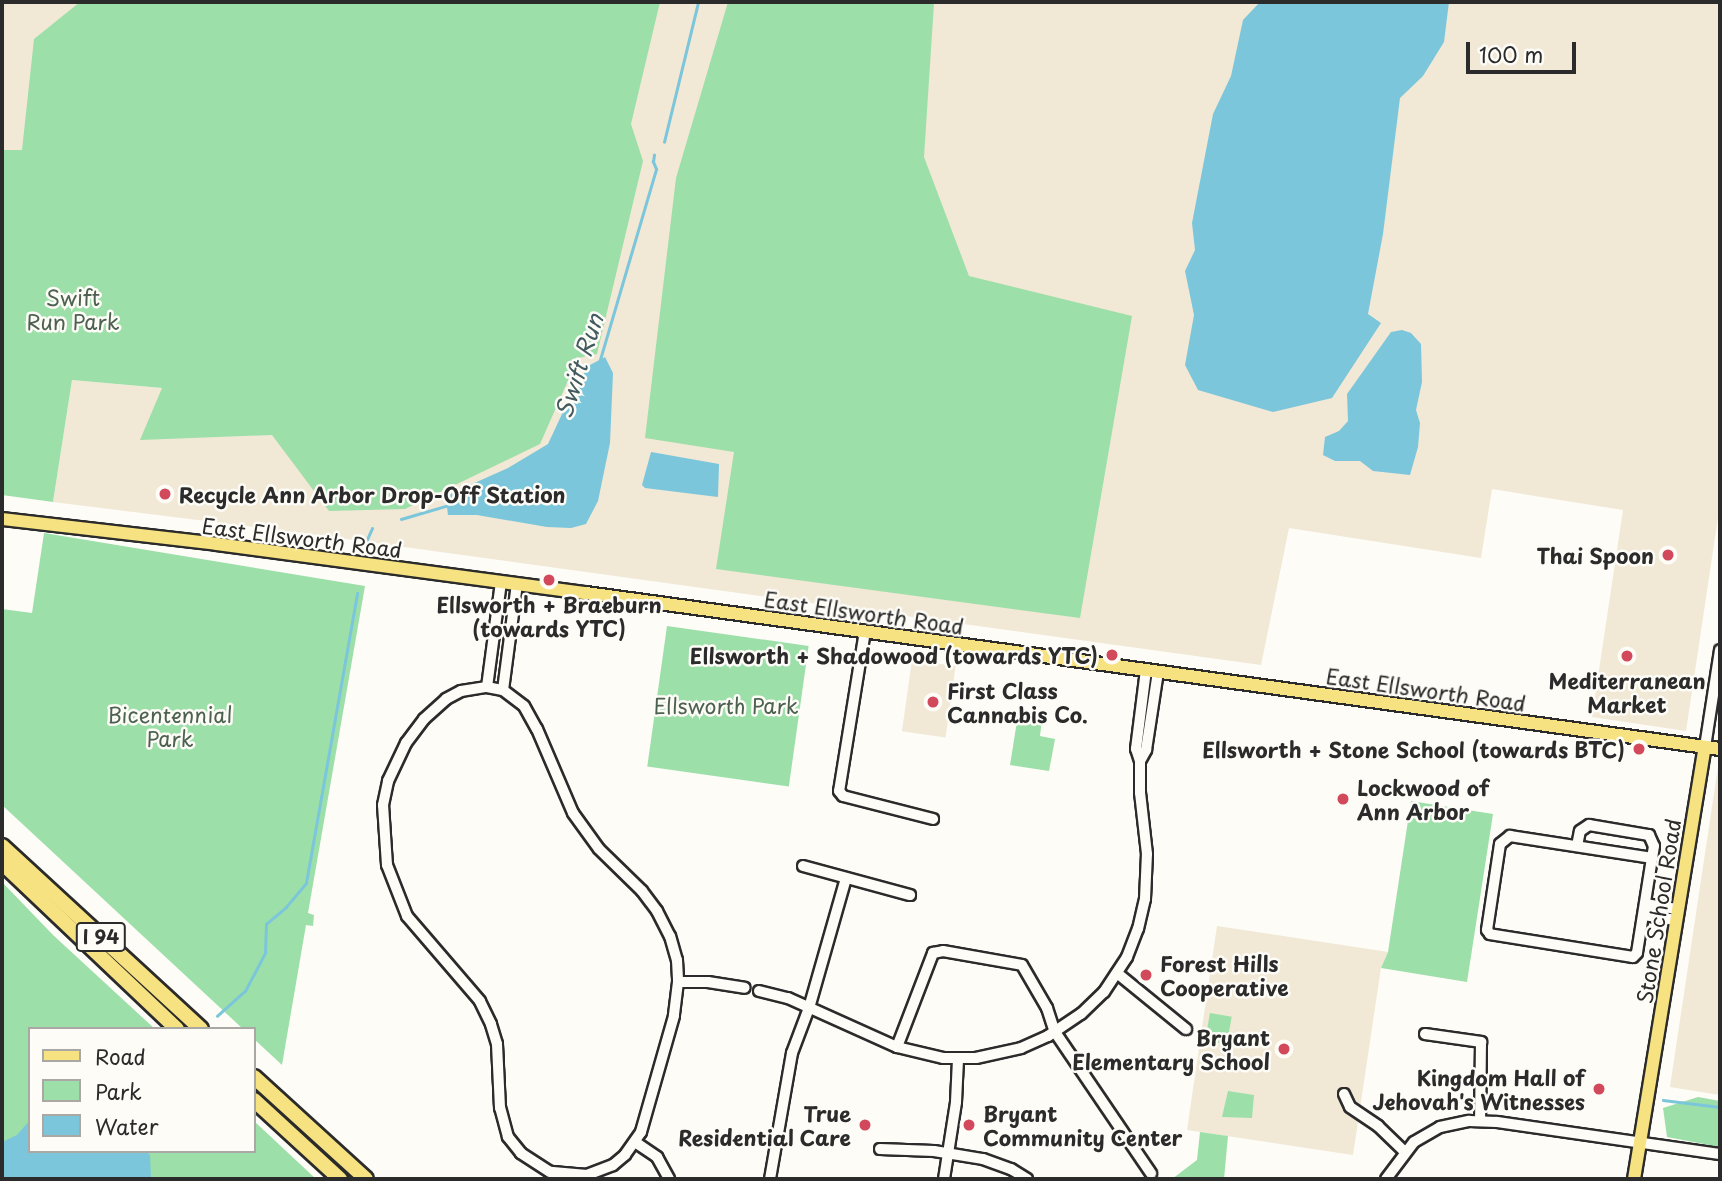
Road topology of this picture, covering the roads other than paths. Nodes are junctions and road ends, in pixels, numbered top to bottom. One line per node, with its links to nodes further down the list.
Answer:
1 (2, 519): 2 (main road, East Ellsworth Road)
2 (501, 582): 3 (main road, East Ellsworth Road); 7 (street)
3 (517, 584): 4 (main road, East Ellsworth Road); 8 (street)
4 (865, 632): 6 (main road, East Ellsworth Road); 11 (street)
5 (1720, 650): 9 (street, Stone School Road)
6 (1152, 671): 9 (main road, East Ellsworth Road); 21 (street)
7 (487, 687): 8 (street); 44 (street)
8 (503, 690): 22 (street)
9 (1705, 747): 10 (main road, East Ellsworth Road); 20 (main road, Stone School Road)
10 (1720, 749)
11 (933, 819)
12 (2, 846): 27 (highway, I 94)
13 (1577, 846): 14 (street); 14 (street); 19 (street)
14 (1652, 858): 19 (street)
15 (2, 863): 26 (highway, I 94)
16 (803, 866): 17 (street)
17 (846, 878): 18 (street); 25 (street)
18 (910, 895)
19 (1644, 909): 20 (street)
20 (1676, 914): 38 (main road, Stone School Road)
21 (1117, 973): 28 (street); 29 (street)
22 (678, 982): 23 (street); 37 (street)
23 (745, 988)
24 (759, 991): 25 (street)
25 (809, 1008): 31 (street); 48 (street)
26 (175, 1027)
27 (199, 1027)
28 (1186, 1029)
29 (1055, 1032): 31 (street); 32 (street); 43 (street)
30 (1425, 1034): 36 (street)
31 (897, 1047): 32 (street)
32 (958, 1059): 41 (street)
33 (256, 1079): 46 (highway)
34 (1344, 1094): 40 (street)
35 (256, 1102): 45 (highway)
36 (1480, 1121): 38 (street); 40 (street)
37 (635, 1142): 44 (street); 47 (street)
38 (1639, 1142): 42 (street); 52 (main road, Stone School Road)
39 (880, 1149): 41 (street)
40 (1404, 1152): 51 (street)
41 (948, 1153): 49 (street); 50 (street)
42 (1720, 1154)
43 (1151, 1173)
44 (548, 1176)
45 (340, 1179)
46 (366, 1179)
47 (670, 1179)
48 (770, 1179)
49 (944, 1179)
50 (1027, 1179)
51 (1386, 1179)
52 (1634, 1179)

